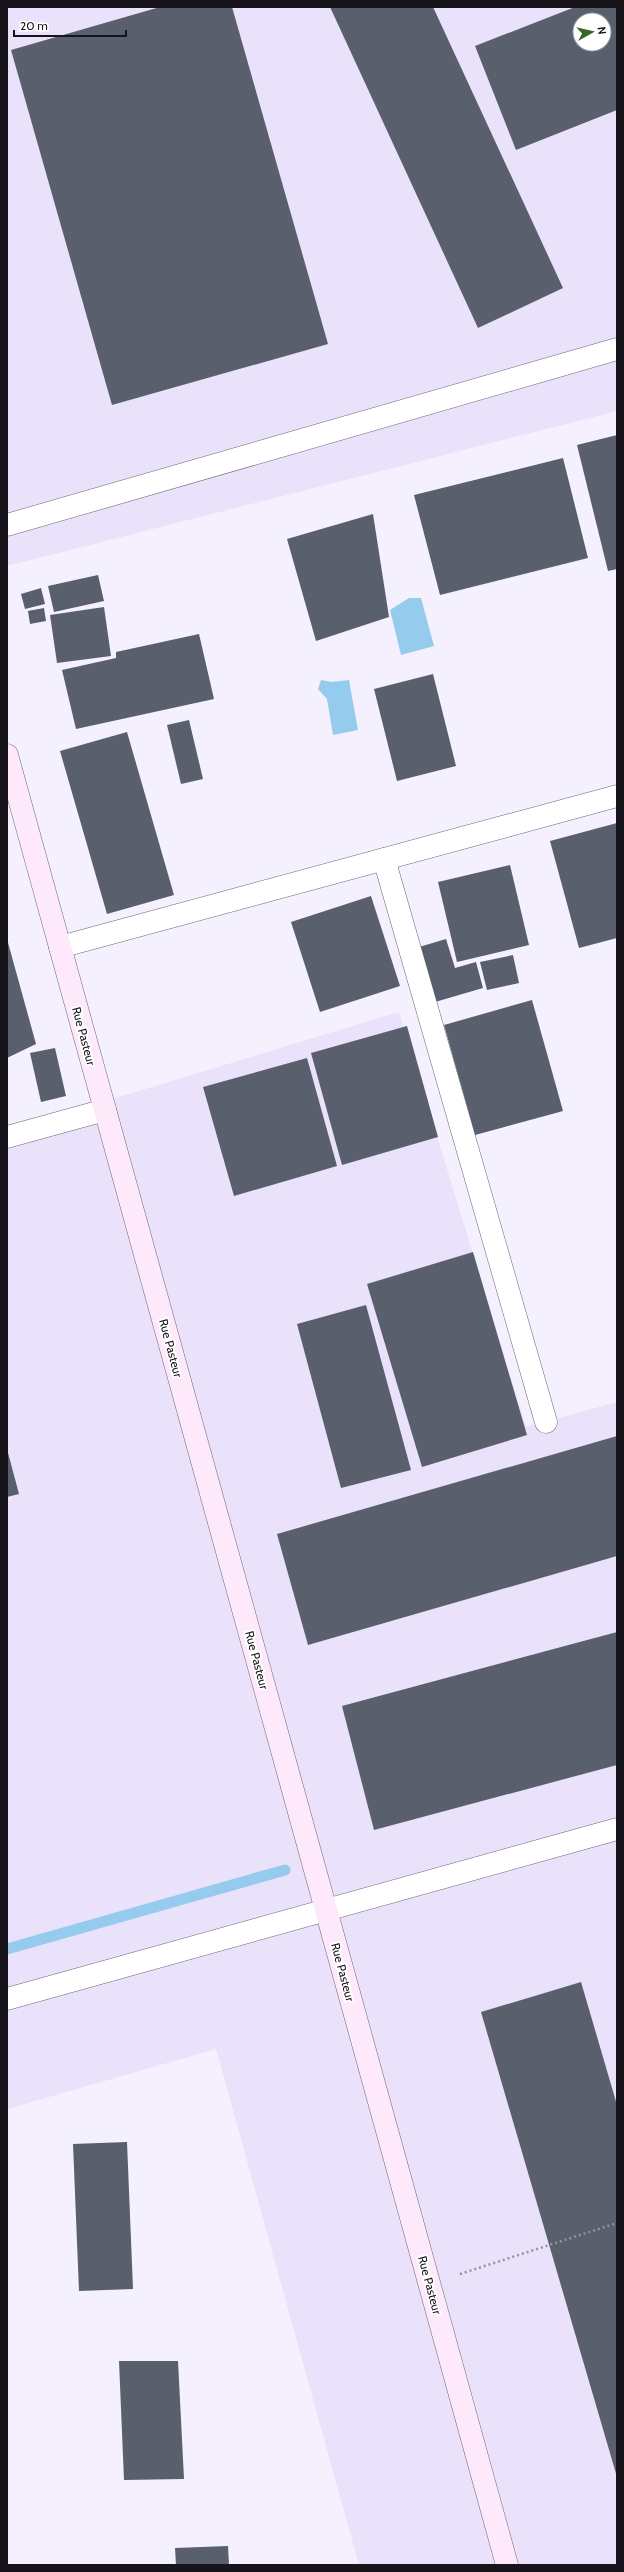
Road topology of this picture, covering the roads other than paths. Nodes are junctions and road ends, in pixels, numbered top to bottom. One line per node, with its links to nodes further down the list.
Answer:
1 (617, 349): 2 (street)
2 (7, 525)
3 (7, 755): 6 (main road, Rue Pasteur)
4 (617, 796): 5 (street)
5 (384, 859): 6 (street); 9 (street)
6 (60, 947): 7 (main road, Rue Pasteur)
7 (105, 1110): 8 (street); 11 (main road, Rue Pasteur)
8 (7, 1137)
9 (546, 1422)
10 (617, 1829): 11 (street)
11 (326, 1910): 12 (street); 13 (main road, Rue Pasteur)
12 (7, 1999)
13 (507, 2565)

